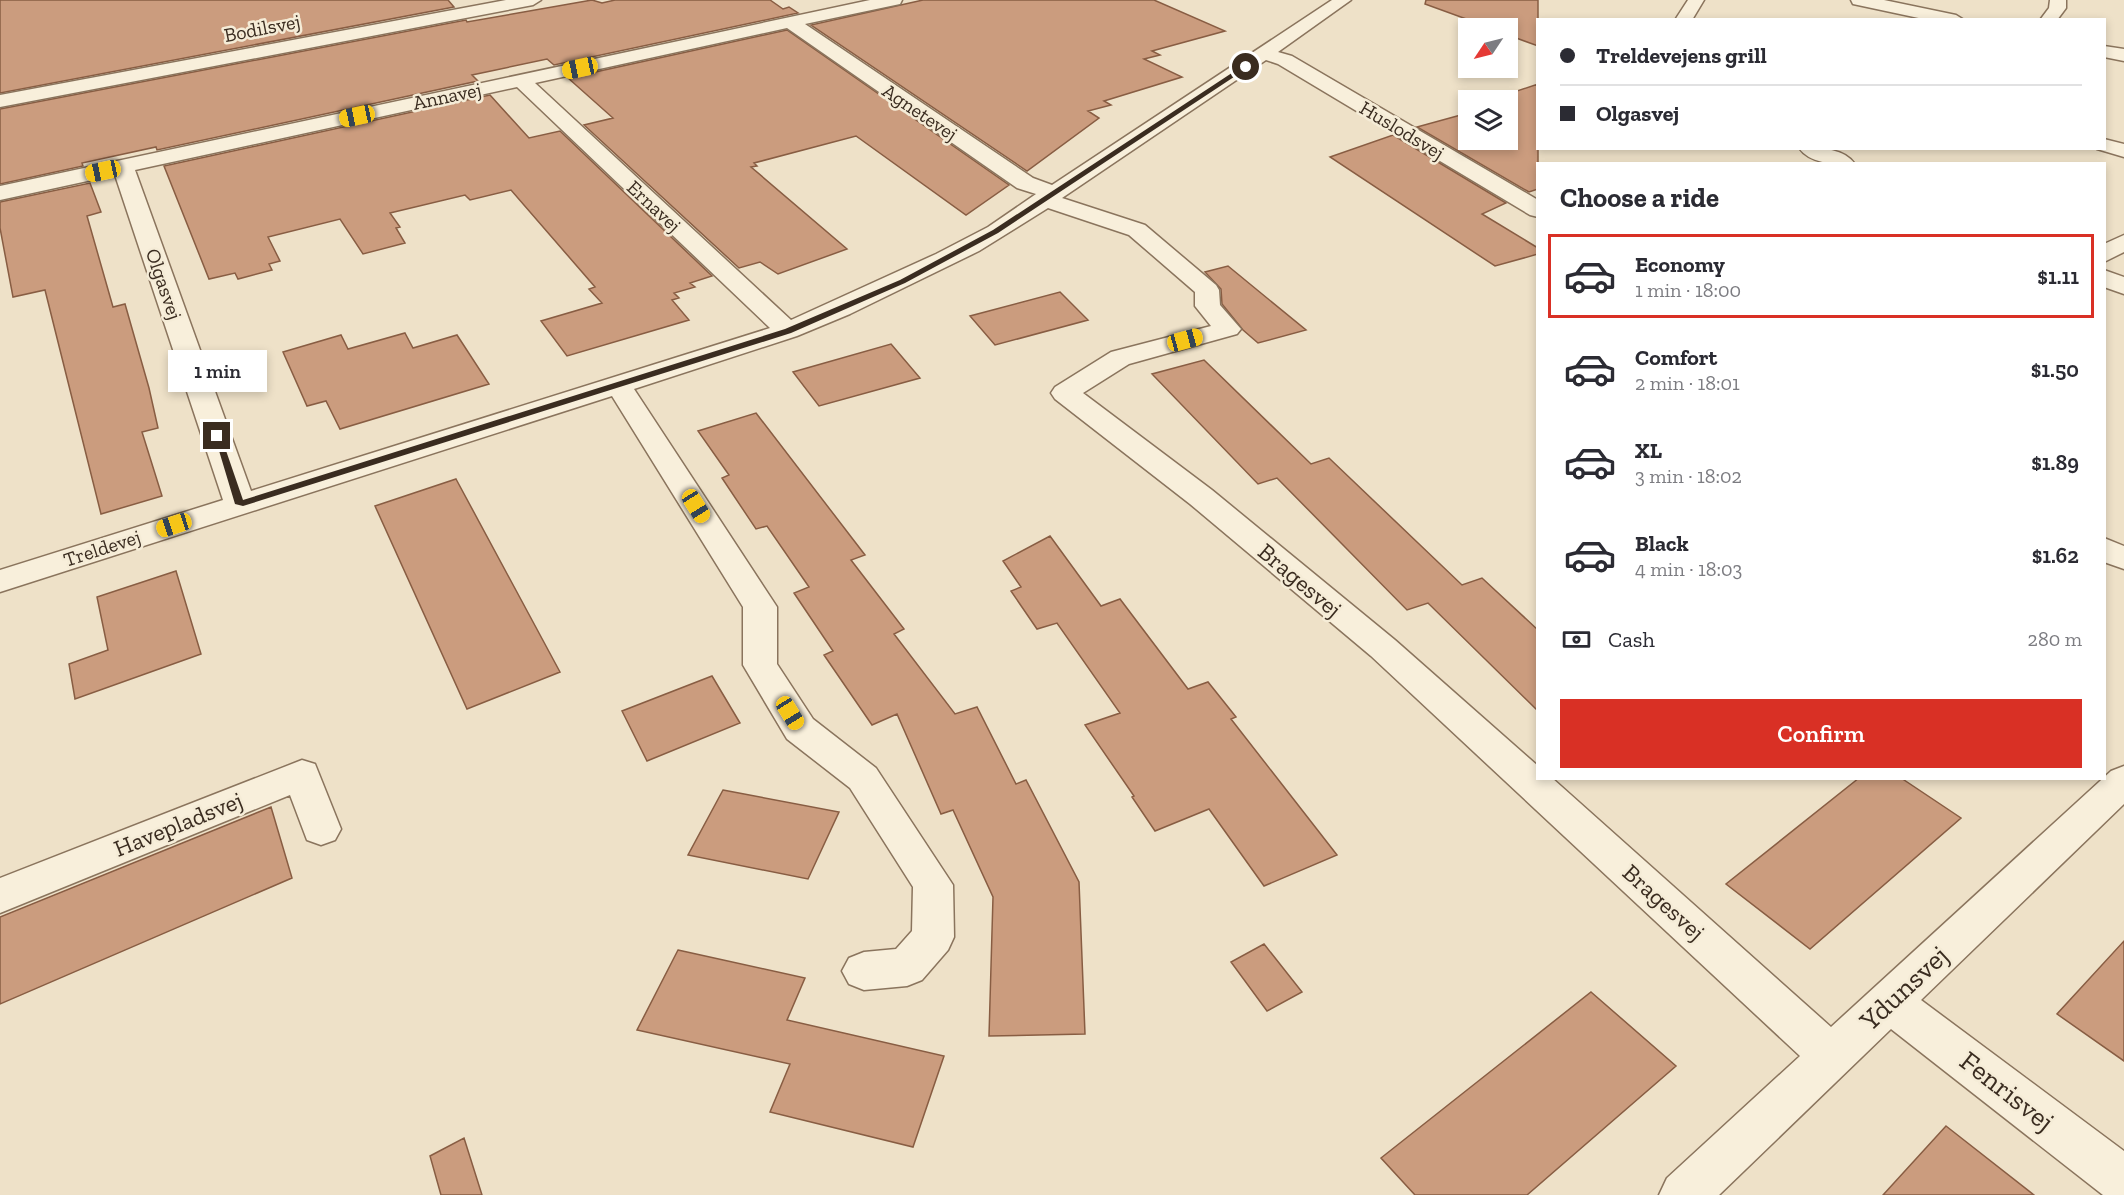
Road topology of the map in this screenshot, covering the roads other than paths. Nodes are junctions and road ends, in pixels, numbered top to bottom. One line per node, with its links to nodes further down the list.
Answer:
1 (533, 0): 15 (street, Bodilsvej)
2 (894, 0): 10 (street, Annavej)
3 (1343, 0): 12 (street, Treldevej)
4 (1696, 0): 7 (street)
5 (1859, 0): 8 (street)
6 (2058, 0): 9 (street)
7 (1684, 18)
8 (1946, 18)
9 (2050, 18)
10 (790, 22): 14 (street, Annavej); 22 (street, Agnetevej)
11 (2106, 51): 13 (street)
12 (1265, 54): 22 (street, Treldevej); 23 (street, Huslodsvej)
13 (2124, 55)
14 (520, 80): 20 (street, Annavej); 28 (street, Ernavej)
15 (0, 101)
16 (2106, 146): 18 (street)
17 (1814, 150): 19 (street)
18 (2124, 151)
19 (1840, 162)
20 (123, 166): 21 (street, Annavej); 30 (street, Olgasvej)
21 (0, 193)
22 (1049, 196): 28 (street, Treldevej); 39 (street, Bragesvej)
23 (1536, 209)
24 (2124, 242): 25 (street)
25 (2106, 254)
26 (2106, 279): 27 (street)
27 (2124, 287)
28 (788, 331): 29 (street, Treldevej)
29 (619, 386): 30 (street, Treldevej); 37 (street)
30 (240, 504): 33 (street, Treldevej)
31 (2106, 549): 32 (street)
32 (2124, 559)
33 (0, 581)
34 (2124, 781): 38 (street, Ydunsvej)
35 (321, 828): 36 (street, Havepladsvej)
36 (0, 896)
37 (864, 971)
38 (1889, 1001): 39 (street, Ydunsvej); 40 (street, Fenrisvej)
39 (1832, 1056): 41 (street, Ydunsvej)
40 (2124, 1181)
41 (1684, 1195)

